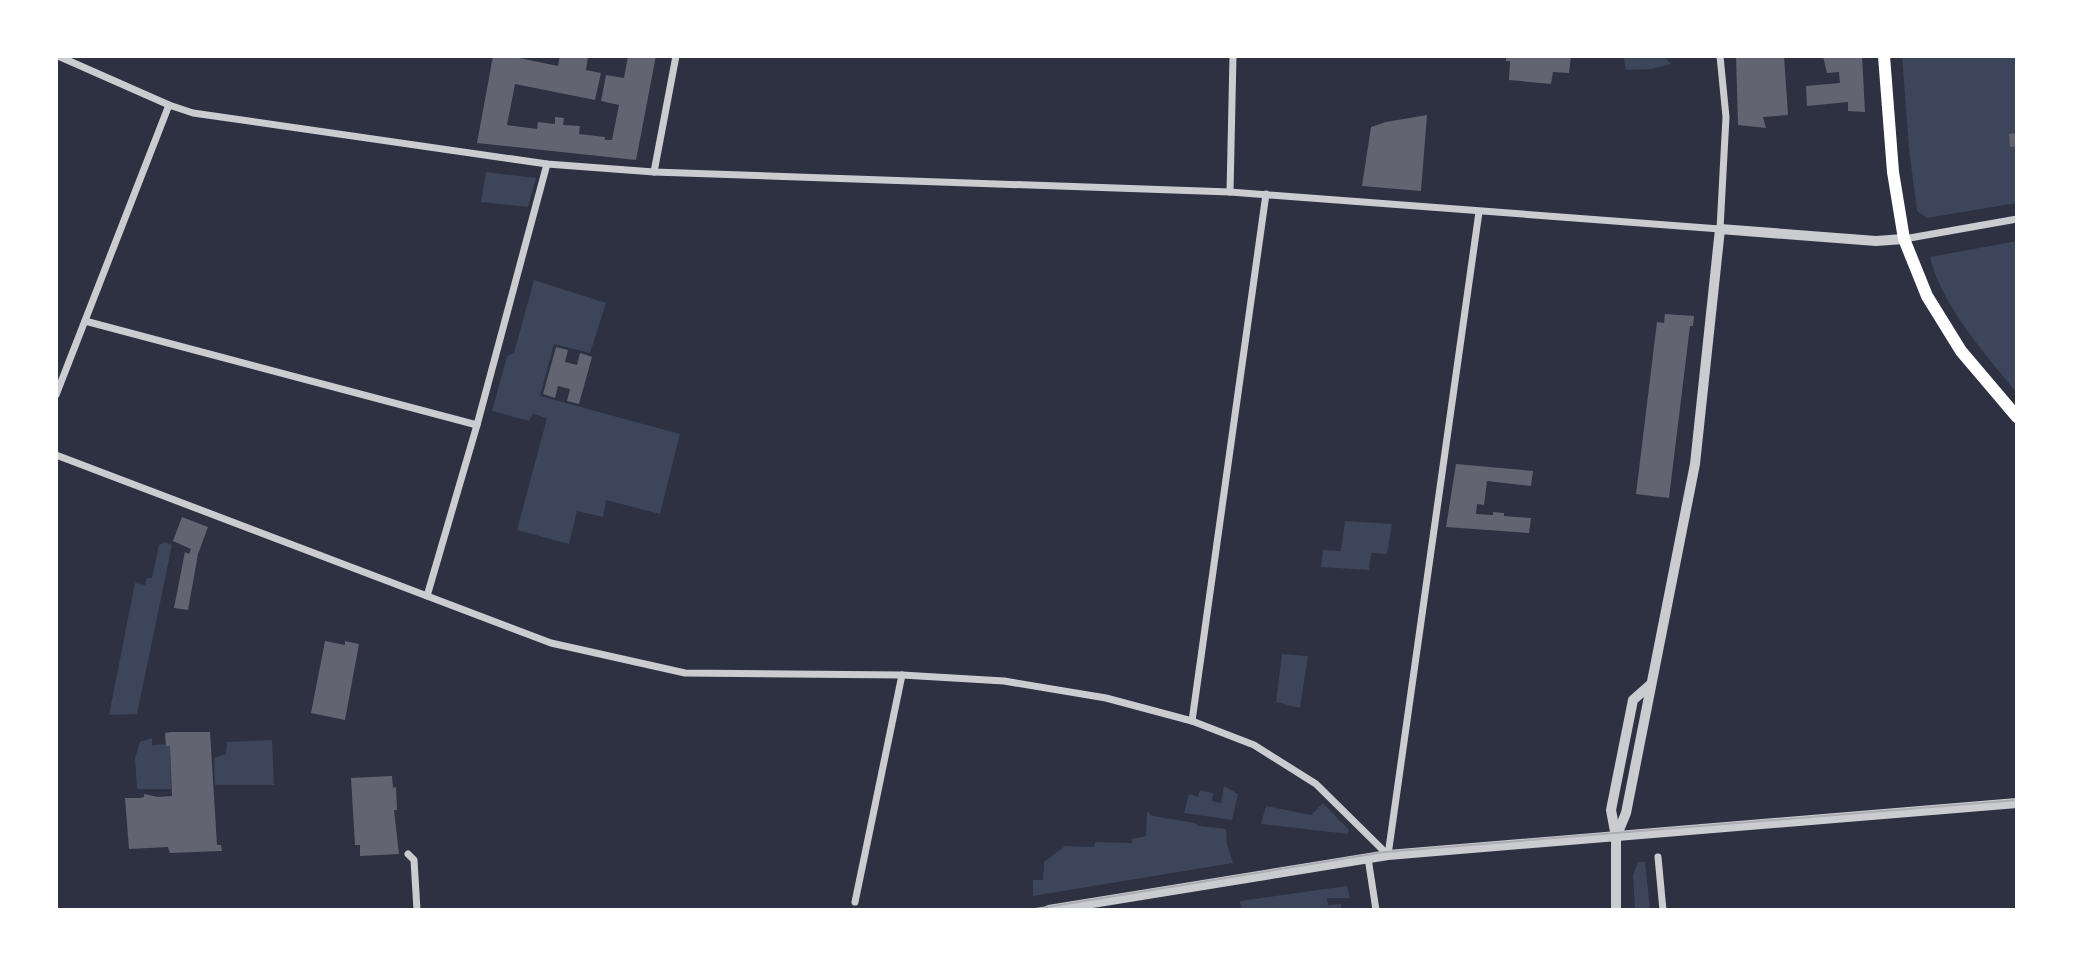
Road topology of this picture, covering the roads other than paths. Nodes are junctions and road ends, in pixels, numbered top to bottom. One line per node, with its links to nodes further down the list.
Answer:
1 (58, 56): 6 (street)
2 (676, 56): 8 (street)
3 (1233, 56): 9 (street)
4 (1720, 56): 13 (street)
5 (1884, 56): 14 (main road)
6 (169, 105): 7 (street); 15 (street)
7 (547, 164): 8 (street); 18 (street)
8 (654, 172): 9 (street)
9 (1230, 192): 10 (street)
10 (1266, 194): 11 (street); 22 (street)
11 (1479, 212): 13 (street); 26 (street)
12 (2017, 219): 14 (street)
13 (1720, 229): 14 (street); 24 (street)
14 (1904, 239): 17 (main road)
15 (85, 321): 16 (street); 18 (street)
16 (56, 395)
17 (2017, 417)
18 (477, 425): 20 (street)
19 (56, 455): 20 (street)
20 (427, 596): 21 (street)
21 (902, 675): 22 (street); 29 (street)
22 (1192, 721): 26 (street)
23 (2017, 803): 24 (street)
24 (1616, 836): 26 (street); 33 (street)
25 (408, 854): 30 (street)
26 (1388, 855): 28 (street)
27 (1658, 857): 34 (street)
28 (1368, 858): 31 (street); 32 (street)
29 (855, 901)
30 (417, 910)
31 (1049, 910)
32 (1376, 910)
33 (1616, 910)
34 (1663, 910)

